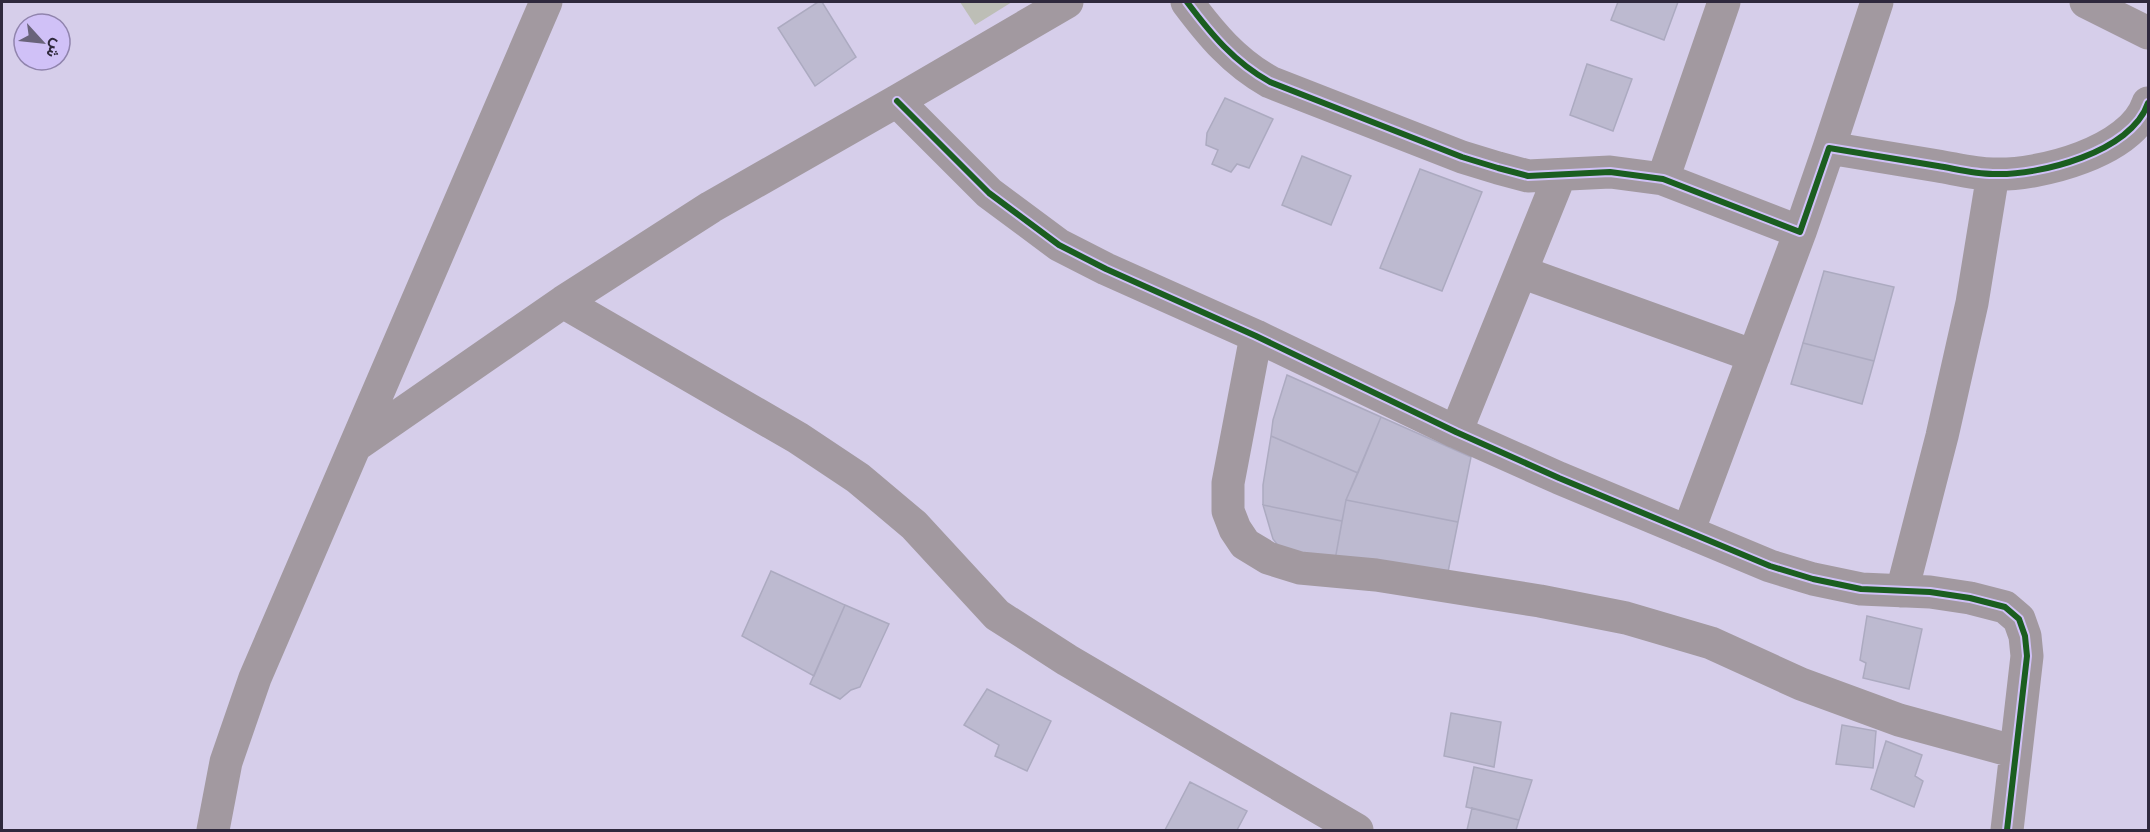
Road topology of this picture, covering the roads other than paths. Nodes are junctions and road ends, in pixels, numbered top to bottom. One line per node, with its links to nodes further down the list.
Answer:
1 (546, 2): 20 (street)
2 (1067, 2): 8 (street)
3 (1187, 2): 12 (street)
4 (1724, 2): 13 (street)
5 (1877, 2): 10 (street)
6 (2086, 2): 7 (street)
7 (2148, 33)
8 (897, 101): 16 (street); 17 (street)
9 (2148, 103): 11 (street)
10 (1829, 148): 11 (street); 14 (street)
11 (1993, 174): 22 (street)
12 (1560, 175): 13 (street); 15 (street)
13 (1663, 179): 14 (street)
14 (1800, 232): 18 (street)
15 (1521, 272): 18 (street); 19 (street)
16 (563, 302): 20 (street); 25 (street)
17 (1256, 336): 19 (street); 23 (street)
18 (1754, 356): 21 (street)
19 (1456, 432): 21 (street)
20 (355, 446): 24 (street)
21 (1688, 532): 22 (street)
22 (1902, 591): 23 (street)
23 (2016, 752): 26 (street)
24 (213, 831)
25 (1357, 831)
26 (2007, 831)

